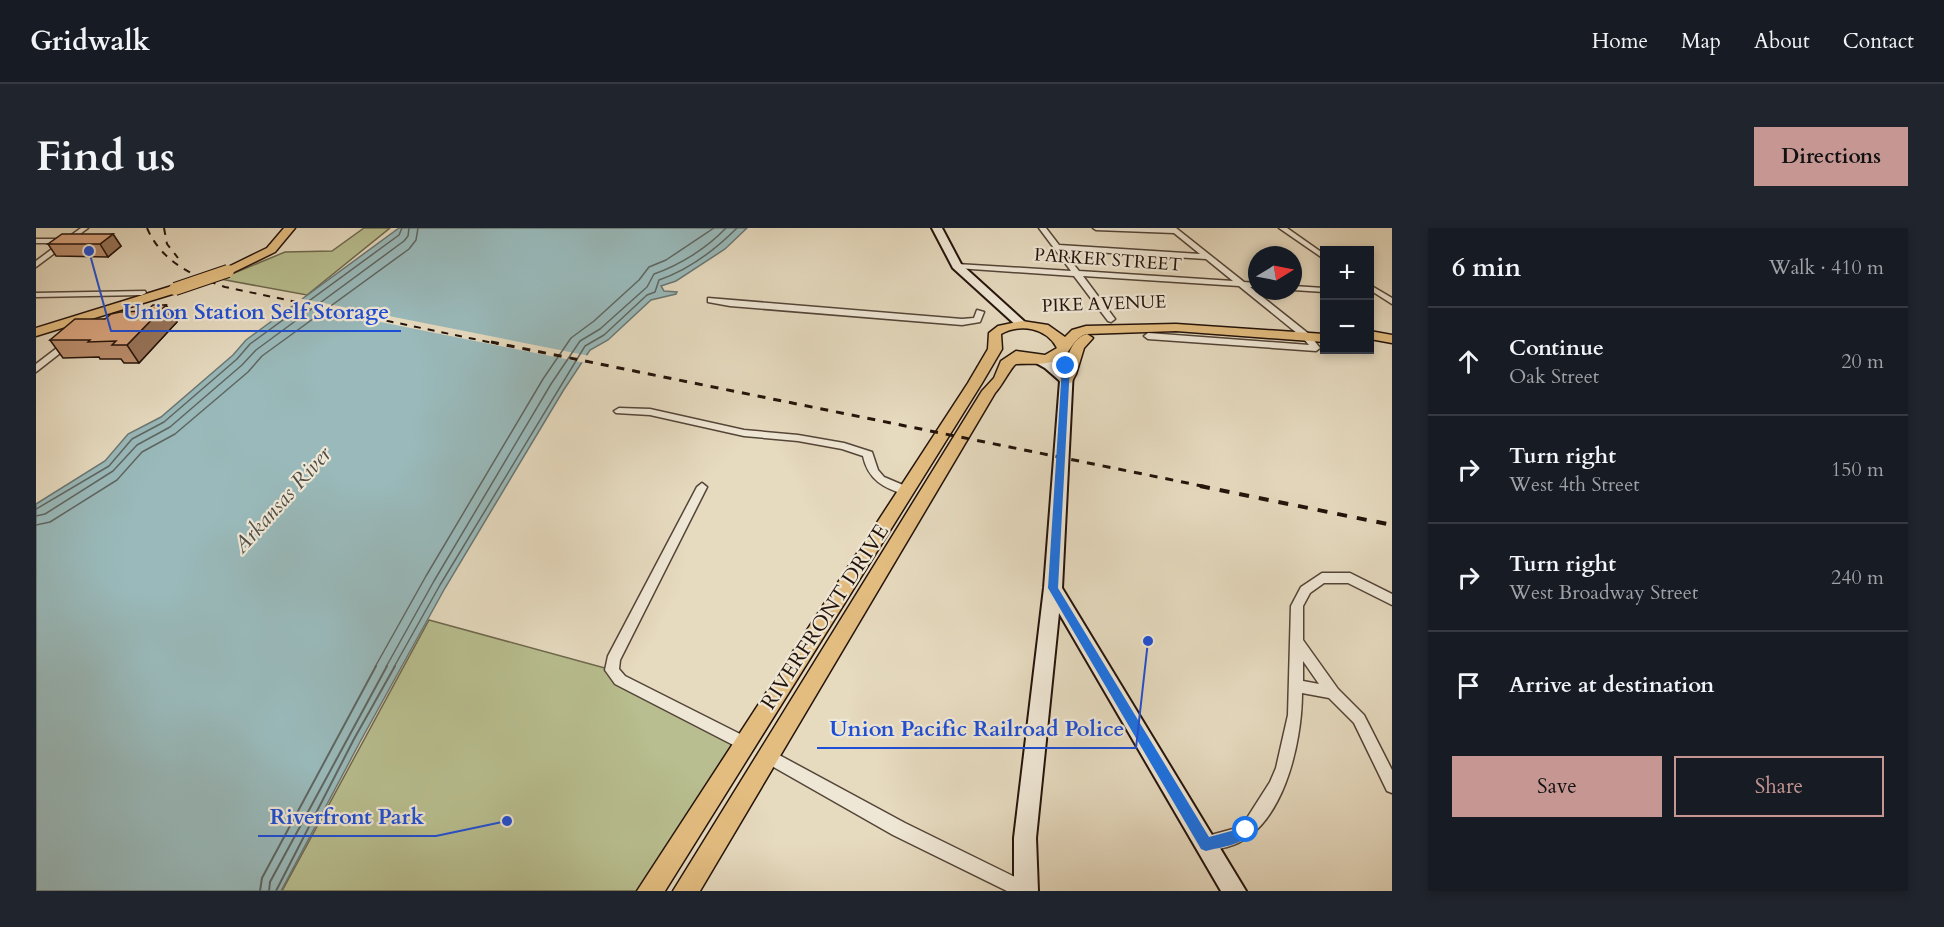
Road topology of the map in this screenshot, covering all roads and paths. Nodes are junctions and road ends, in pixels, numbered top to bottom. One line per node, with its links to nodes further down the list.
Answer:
1 (85, 228): 9 (street)
2 (937, 228): 14 (street)
3 (1042, 228): 10 (street)
4 (1096, 228): 6 (street)
5 (1282, 228): 11 (street)
6 (1174, 229): 12 (street)
7 (287, 231): 18 (main road, bridge)
8 (36, 241): 9 (street)
9 (67, 242): 13 (street)
10 (1056, 247): 12 (street); 15 (street)
11 (1320, 254)
12 (1208, 257): 16 (street)
13 (36, 265)
14 (957, 266): 15 (street, PARKER STREET); 32 (street); 36 (street)
15 (1076, 273): 16 (street, PARKER STREET); 30 (street)
16 (1242, 284): 17 (street, PARKER STREET); 35 (street)
17 (1248, 284)
18 (173, 287): 26 (main road); 34 (main road)
19 (1302, 289): 20 (street)
20 (1320, 290)
21 (1374, 290): 23 (street)
22 (1374, 293): 23 (street)
23 (1380, 294): 25 (street); 28 (street)
24 (36, 295): 26 (street)
25 (1392, 295)
26 (101, 300): 31 (main road)
27 (711, 300): 29 (street)
28 (1392, 302)
29 (980, 312)
30 (1113, 324): 32 (main road, PIKE AVENUE); 35 (main road, PIKE AVENUE); 40 (main road, PIKE AVENUE); 43 (main road)
31 (36, 325)
32 (1025, 325): 36 (main road, PIKE AVENUE); 40 (main road)
33 (1320, 330): 35 (main road, PIKE AVENUE)
34 (36, 332)
35 (1301, 332): 37 (street); 39 (main road, PIKE AVENUE)
36 (997, 335): 41 (main road); 46 (main road, RIVERFRONT DRIVE)
37 (1148, 336)
38 (74, 337): 42 (street)
39 (1320, 337)
40 (1062, 350): 41 (main road); 43 (street)
41 (1032, 359): 43 (street); 53 (main road)
42 (36, 369)
43 (1066, 380): 47 (street)
44 (619, 411): 46 (street)
45 (702, 487): 52 (street)
46 (906, 491): 52 (main road, RIVERFRONT DRIVE)
47 (1053, 588): 55 (street); 58 (street)
48 (1392, 600): 49 (street)
49 (1296, 641): 50 (street); 51 (street)
50 (1296, 686): 51 (street); 55 (street)
51 (1333, 693): 54 (street)
52 (743, 743): 53 (main road); 56 (main road, RIVERFRONT DRIVE)
53 (768, 756): 57 (main road); 58 (street)
54 (1392, 786)
55 (1206, 844): 59 (street)
56 (650, 891)
57 (686, 891)
58 (1025, 891)
59 (1234, 891)

